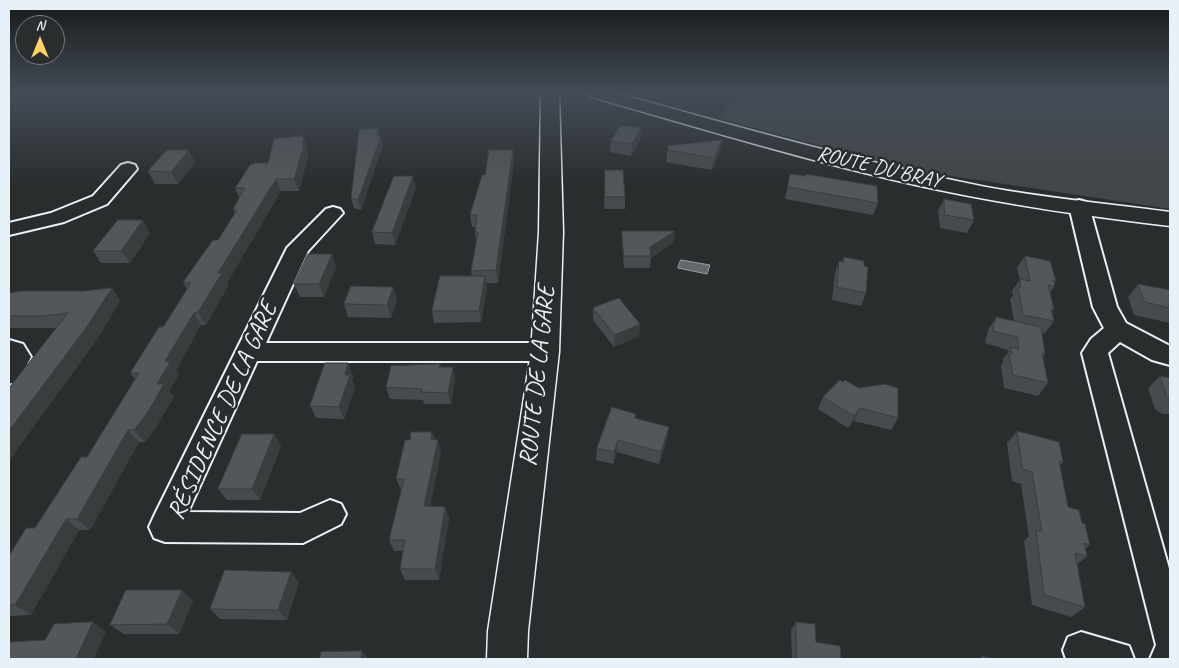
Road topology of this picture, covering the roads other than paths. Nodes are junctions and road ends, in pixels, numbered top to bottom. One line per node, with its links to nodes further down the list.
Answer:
1 (550, 123): 11 (street, ROUTE DE LA GARE)
2 (708, 123): 4 (street, ROUTE DU BRAY)
3 (128, 169): 7 (street)
4 (1079, 206): 6 (street, ROUTE DU BRAY); 8 (street)
5 (333, 214): 10 (street, RÉSIDENCE DE LA GARE)
6 (1170, 219)
7 (9, 229)
8 (1117, 329): 12 (street); 15 (street)
9 (9, 350): 13 (street)
10 (249, 352): 11 (street); 14 (street, RÉSIDENCE DE LA GARE)
11 (545, 352): 17 (street, ROUTE DE LA GARE)
12 (1170, 355)
13 (9, 374)
14 (330, 514)
15 (1170, 635)
16 (1081, 650): 18 (street)
17 (507, 659)
18 (1116, 659)

